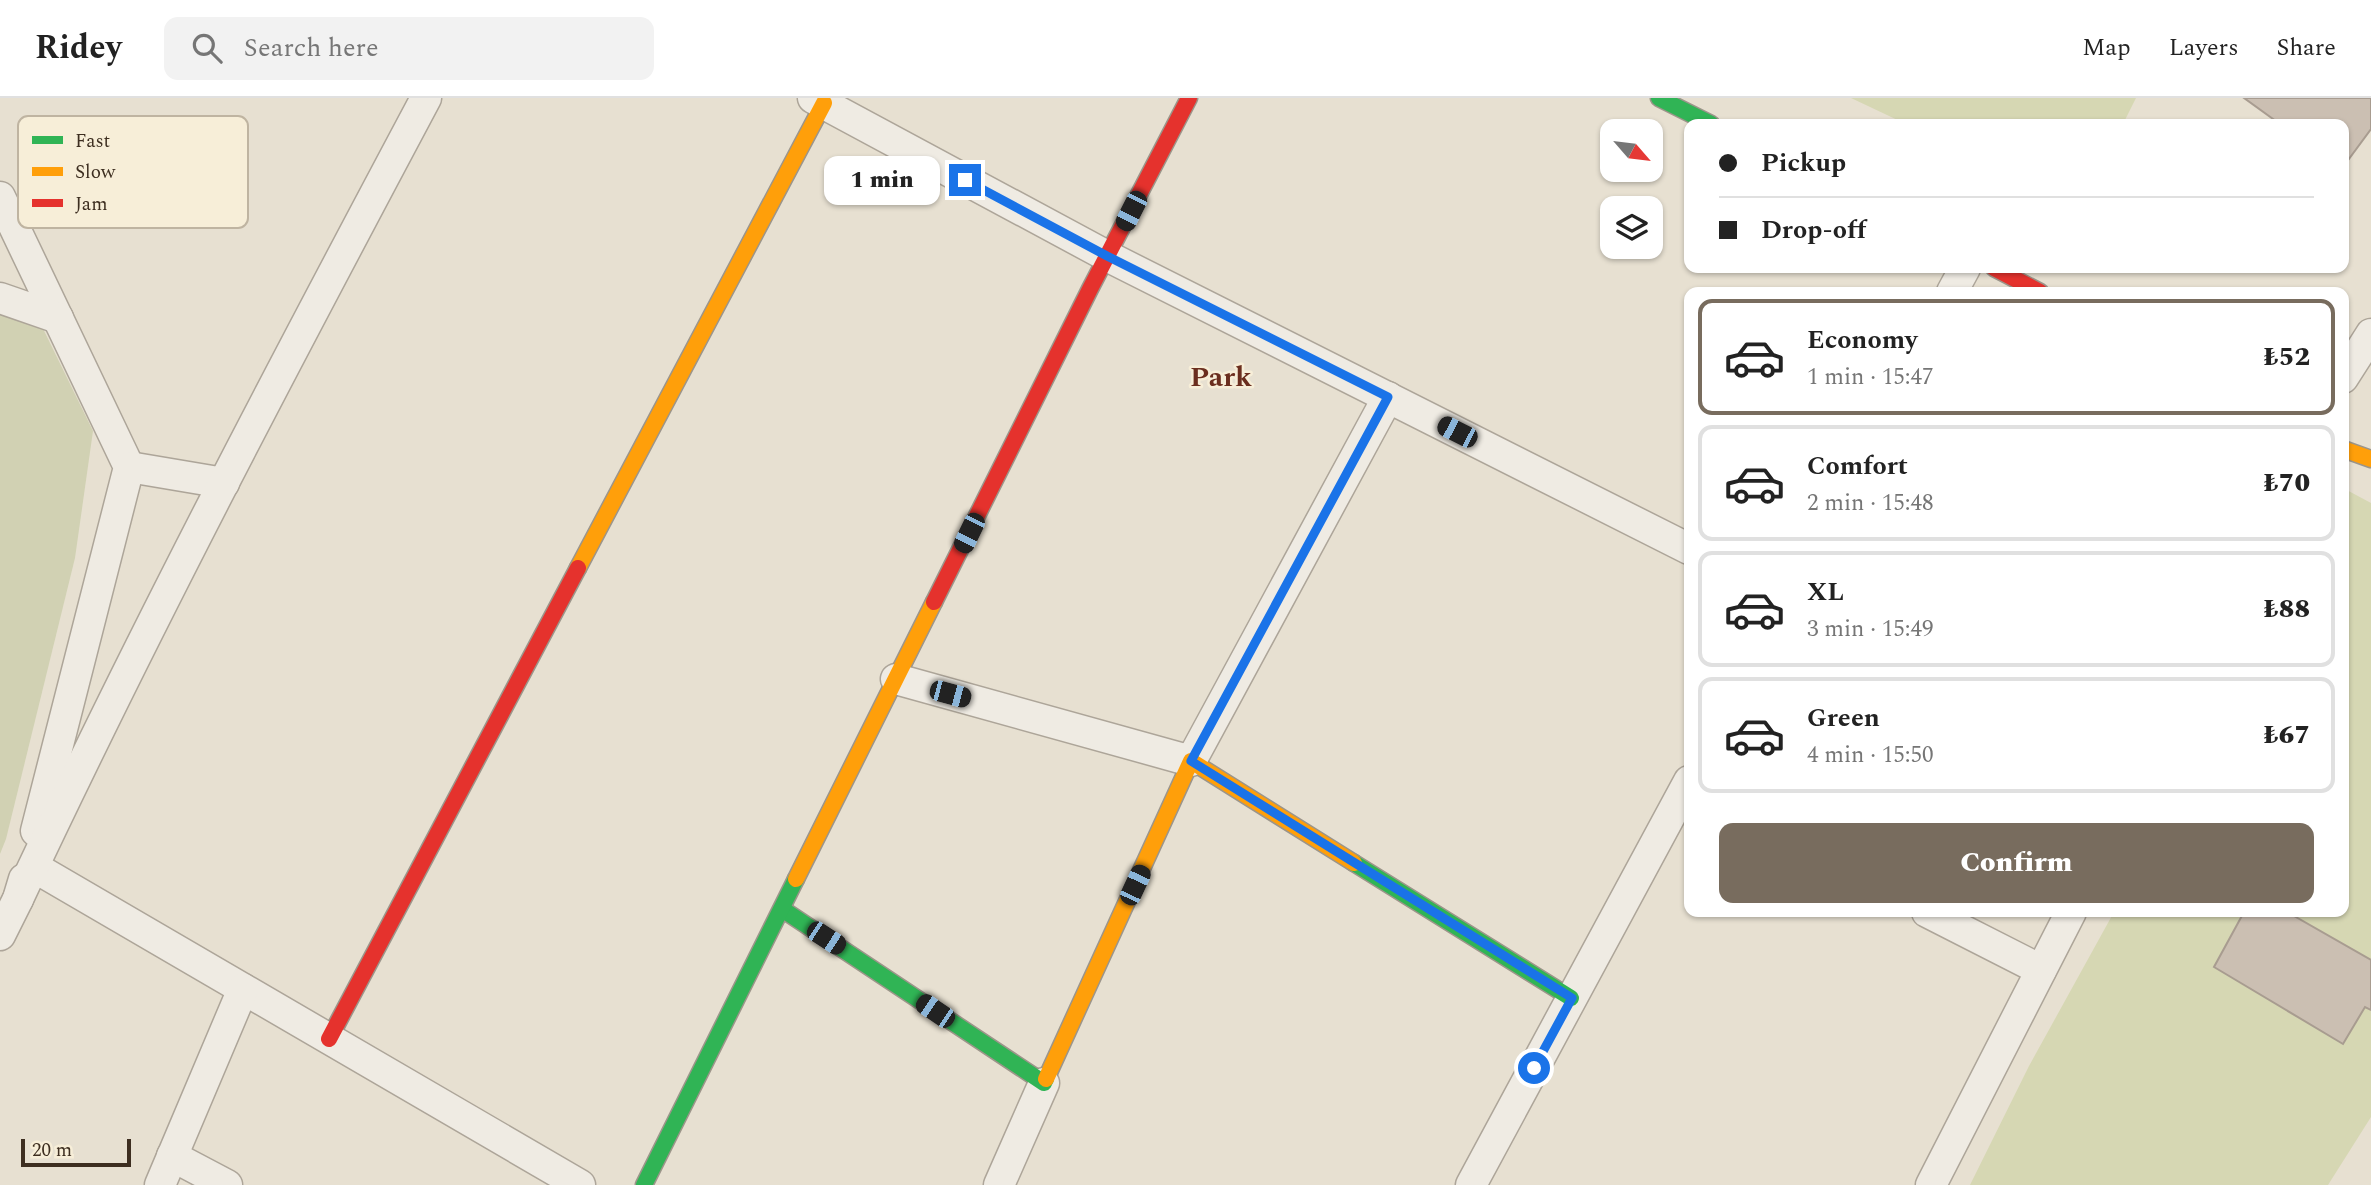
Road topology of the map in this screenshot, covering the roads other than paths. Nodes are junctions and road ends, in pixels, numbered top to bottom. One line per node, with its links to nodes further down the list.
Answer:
1 (426, 98): 18 (street)
2 (1189, 98): 7 (street)
3 (1658, 98): 5 (street)
4 (818, 101): 7 (street); 32 (street)
5 (1700, 119)
6 (0, 197): 11 (street)
7 (1107, 256): 14 (street); 20 (street)
8 (2004, 273): 9 (street)
9 (2030, 287)
10 (0, 298): 11 (street)
11 (58, 318): 17 (street)
12 (2371, 334): 13 (street)
13 (2349, 369)
14 (1388, 397): 19 (street); 21 (street)
15 (2349, 451): 16 (street)
16 (2371, 459)
17 (129, 467): 18 (street); 24 (street)
18 (224, 483): 23 (street)
19 (1684, 546)
20 (896, 679): 21 (street); 25 (street)
21 (1191, 761): 31 (street); 33 (street)
22 (1684, 793): 31 (street)
23 (34, 867): 24 (street); 30 (street)
24 (18, 899): 28 (street)
25 (782, 909): 33 (street); 38 (street)
26 (1937, 917): 29 (street)
27 (2068, 917): 29 (street)
28 (0, 935)
29 (2041, 970): 41 (street)
30 (243, 989): 32 (street); 34 (street)
31 (1572, 998): 40 (street)
32 (329, 1039): 37 (street)
33 (1044, 1083): 39 (street)
34 (172, 1156): 35 (street); 36 (street)
35 (160, 1185)
36 (227, 1185)
37 (580, 1185)
38 (644, 1185)
39 (999, 1185)
40 (1471, 1185)
41 (1931, 1185)

